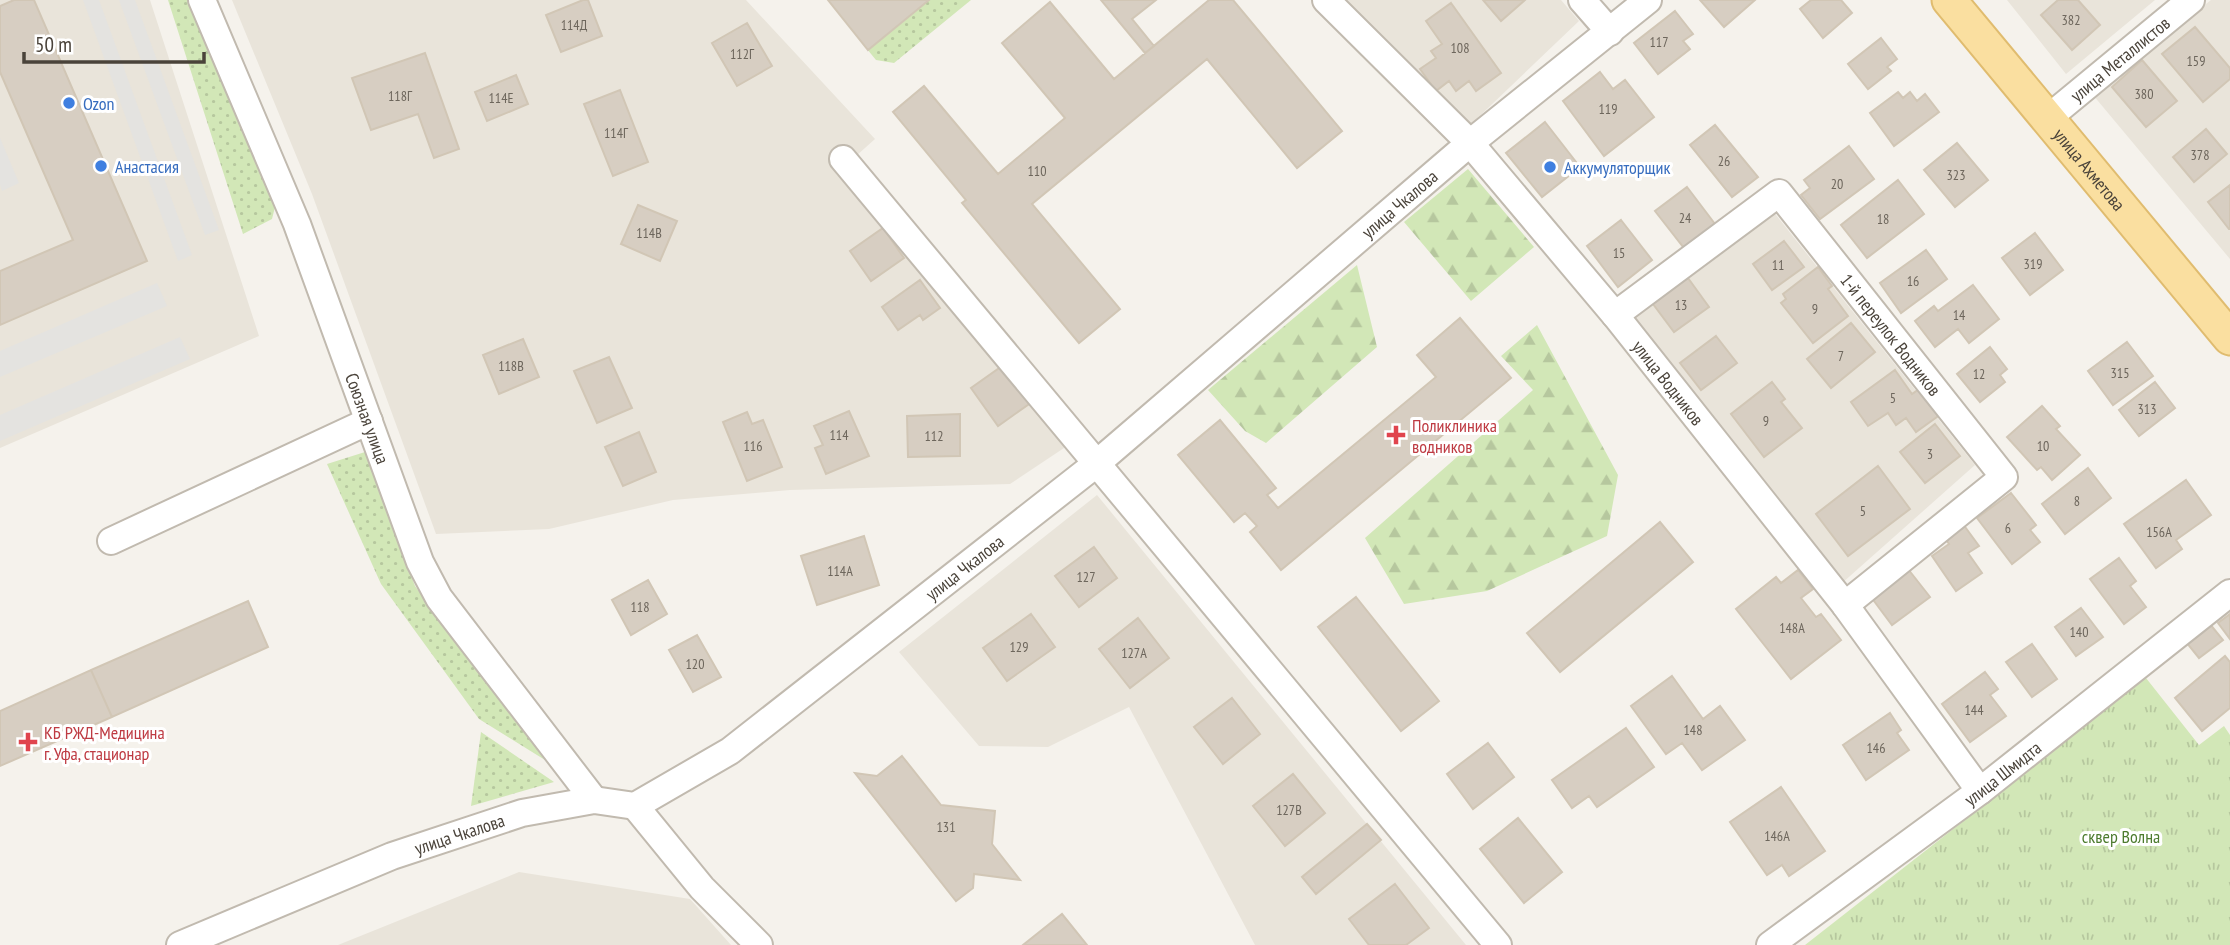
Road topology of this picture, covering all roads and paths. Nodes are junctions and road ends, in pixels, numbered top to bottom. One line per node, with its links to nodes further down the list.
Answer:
1 (202, 0): 13 (street, Союзная улица)
2 (1326, 0): 9 (street, улица Водников)
3 (1582, 0): 7 (street)
4 (1648, 0): 7 (street, улица Чкалова)
5 (1949, 0): 8 (main road, улица Ахметова)
6 (2192, 0): 8 (street, улица Металлистов)
7 (1610, 32): 9 (street, улица Чкалова)
8 (2048, 118): 12 (main road, улица Ахметова)
9 (1470, 143): 11 (street, улица Водников); 14 (street, улица Чкалова)
10 (842, 159): 14 (street)
11 (1615, 314): 17 (street, улица Водников); 17 (street, 1-й переулок Водников)
12 (2230, 338)
13 (369, 421): 15 (street); 19 (street, Союзная улица)
14 (1096, 464): 20 (street, улица Чкалова); 23 (street)
15 (111, 541)
16 (2230, 593): 18 (street, улица Шмидта)
17 (1845, 605): 18 (street, улица Водников)
18 (1980, 791): 24 (street, улица Шмидта)
19 (594, 800): 20 (street, улица Чкалова); 21 (street, улица Чкалова)
20 (635, 806): 22 (street)
21 (180, 945)
22 (759, 945)
23 (1498, 945)
24 (1770, 945)

